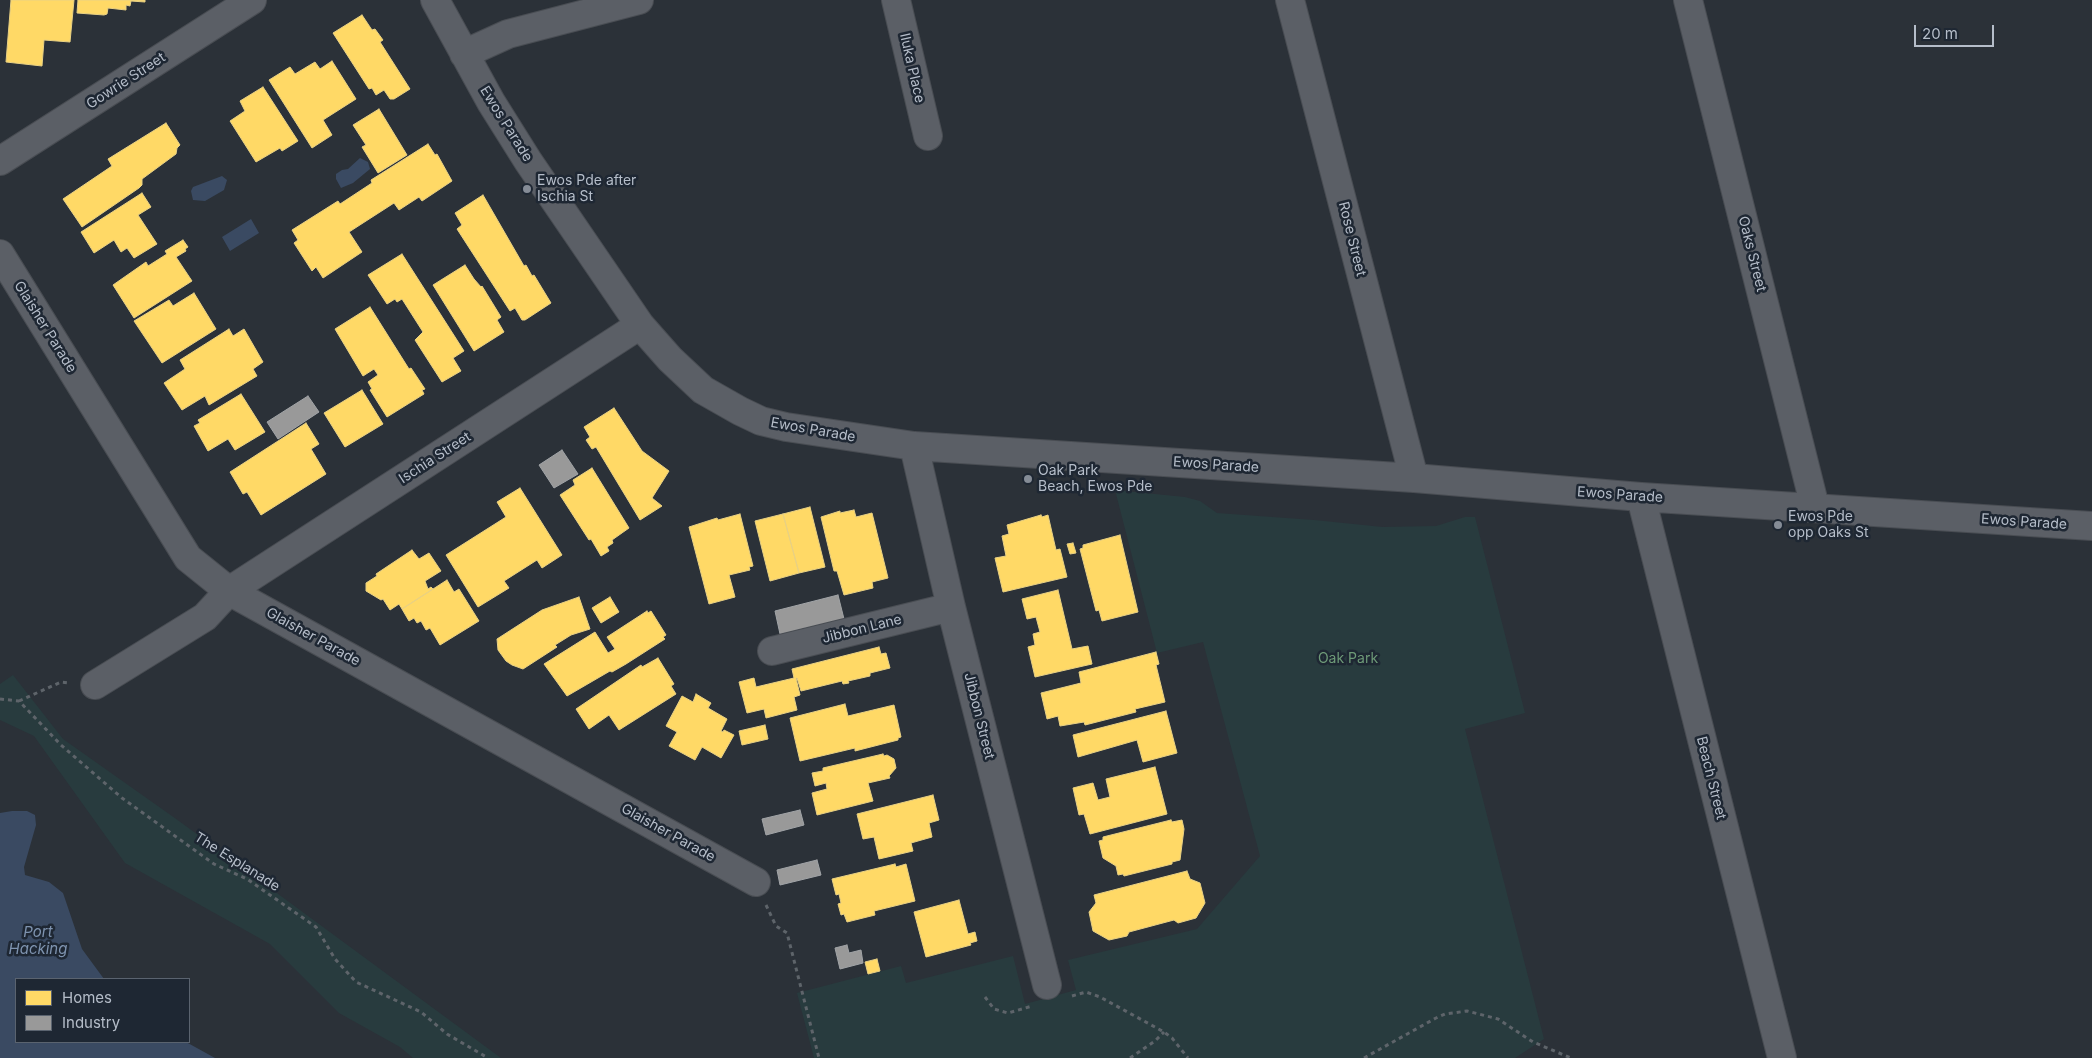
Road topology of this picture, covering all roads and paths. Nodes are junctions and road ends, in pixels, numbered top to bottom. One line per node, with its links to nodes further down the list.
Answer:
1 (252, 0): 9 (street, Gowrie Street)
2 (435, 0): 7 (street, Ewos Parade)
3 (639, 0): 7 (street)
4 (896, 0): 8 (street, Iluka Place)
5 (1290, 0): 13 (street, Rose Street)
6 (1688, 0): 15 (street, Oaks Street)
7 (464, 54): 11 (street, Ewos Parade)
8 (928, 136)
9 (0, 161)
10 (0, 254): 17 (street, Glaisher Parade)
11 (640, 325): 12 (street, Ewos Parade); 17 (street, Ischia Street)
12 (914, 446): 13 (street, Ewos Parade); 18 (street, Jibbon Street)
13 (1414, 478): 14 (street, Ewos Parade)
14 (1641, 497): 15 (street, Ewos Parade); 33 (street, Beach Street)
15 (1816, 507): 16 (street, Ewos Parade)
16 (2092, 526)
17 (229, 591): 20 (street, Ischia Street); 23 (street, Glaisher Parade)
18 (951, 607): 19 (street, Jibbon Lane); 24 (street, Jibbon Street)
19 (772, 651)
20 (95, 685): 22 (path)
21 (0, 699): 22 (path)
22 (19, 701): 27 (path, The Esplanade)
23 (756, 882): 28 (path)
24 (1050, 996): 25 (path); 26 (path)
25 (984, 997)
26 (1164, 1032): 29 (path); 30 (path)
27 (488, 1058)
28 (819, 1058)
29 (1130, 1058)
30 (1188, 1058)
31 (1364, 1058): 32 (path)
32 (1571, 1058)
33 (1782, 1058)

